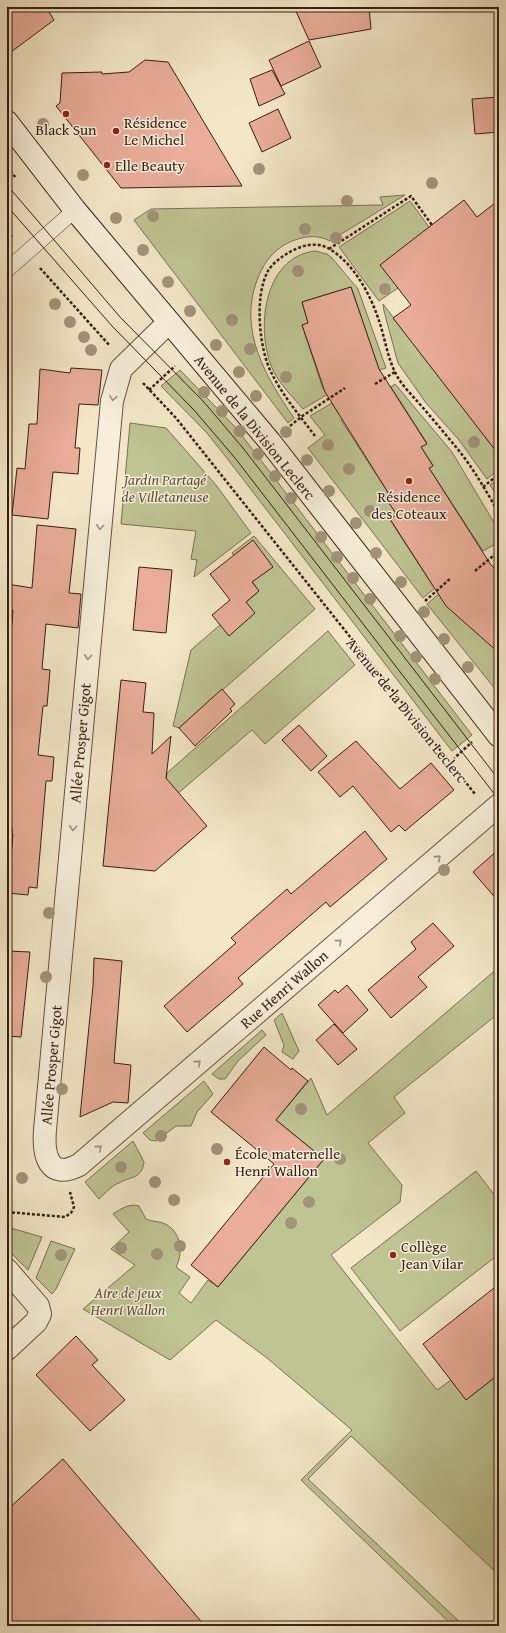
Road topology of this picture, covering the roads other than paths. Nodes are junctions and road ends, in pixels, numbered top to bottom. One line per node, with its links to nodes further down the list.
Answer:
1 (7, 122): 2 (street, Avenue de la Division Leclerc)
2 (75, 210): 3 (lane); 4 (street, Avenue de la Division Leclerc)
3 (7, 270)
4 (168, 323): 5 (street, Avenue de la Division Leclerc); 7 (street, Allée Prosper Gigot, one-way to 7)
5 (495, 731)
6 (499, 805): 7 (street, Rue Henri Wallon, one-way to 6)
7 (68, 1179)
8 (7, 1270): 9 (street)
9 (7, 1349)

